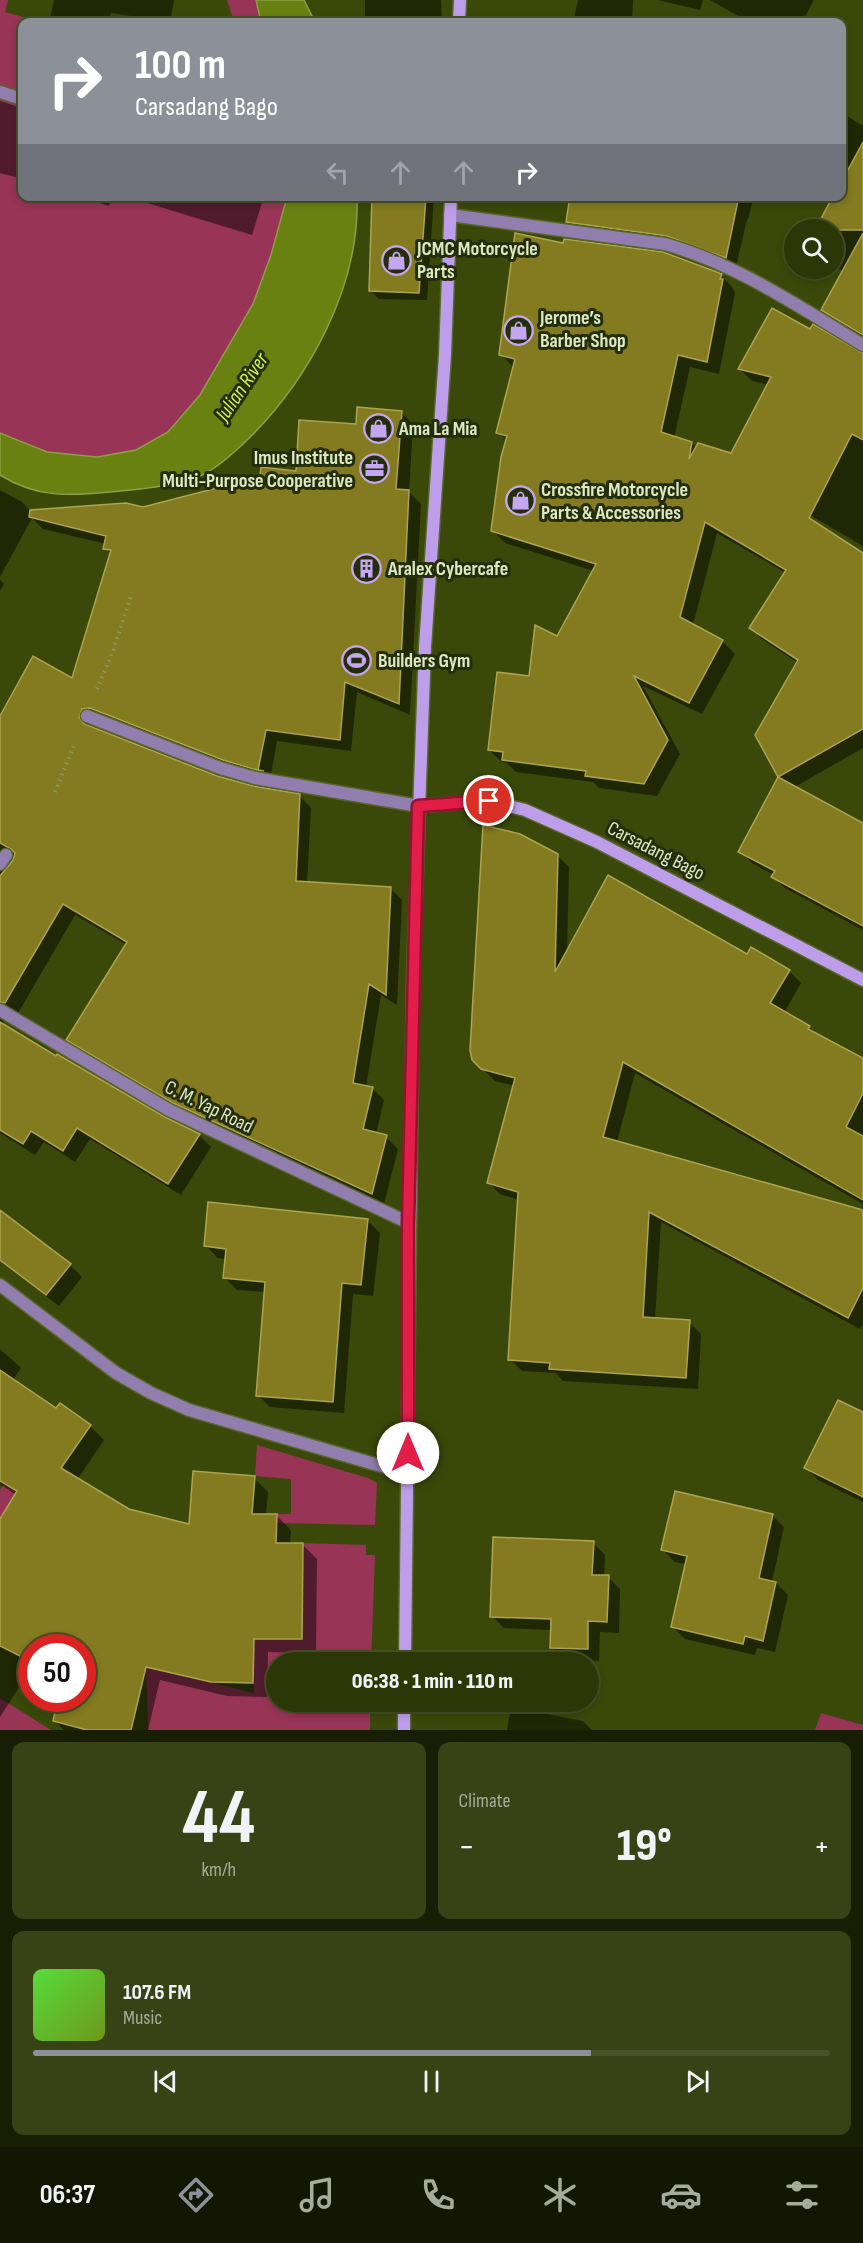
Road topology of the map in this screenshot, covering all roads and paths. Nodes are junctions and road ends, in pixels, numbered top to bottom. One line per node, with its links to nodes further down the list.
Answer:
1 (460, 0): 2 (main road)
2 (459, 18)
3 (0, 92): 4 (street)
4 (18, 98)
5 (451, 201): 6 (main road)
6 (450, 215): 7 (street); 9 (main road)
7 (863, 345)
8 (87, 716): 9 (street)
9 (418, 806): 10 (main road, Carsadang Bago); 12 (main road)
10 (863, 980)
11 (0, 1010): 12 (street, C. M. Yap Road)
12 (408, 1223): 14 (main road)
13 (0, 1285): 14 (street)
14 (408, 1474): 15 (main road)
15 (405, 1652)
16 (404, 1712): 17 (main road)
17 (404, 1730)

